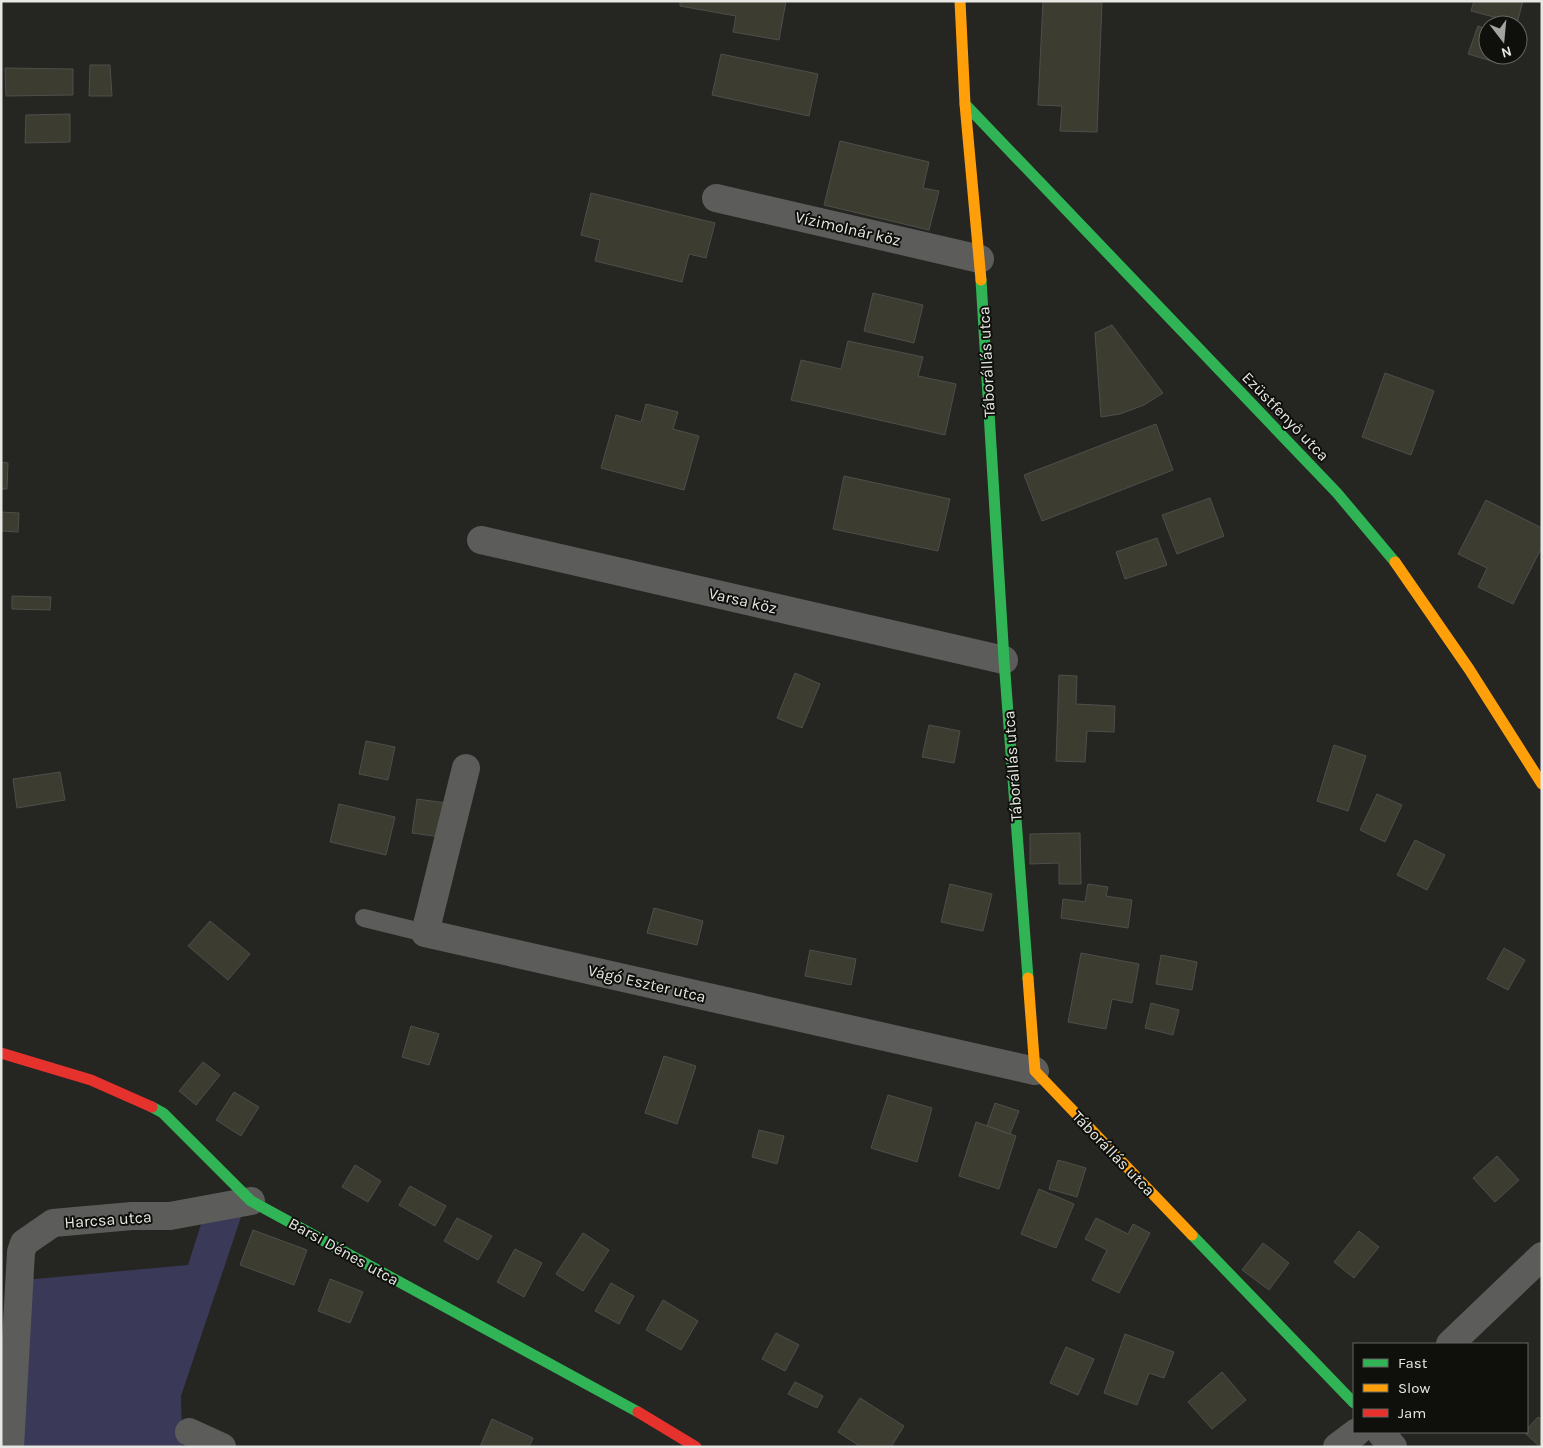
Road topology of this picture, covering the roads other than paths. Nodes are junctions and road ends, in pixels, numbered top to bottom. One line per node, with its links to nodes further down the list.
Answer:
1 (960, 1): 2 (street, Táborállás utca)
2 (965, 104): 4 (street, Táborállás utca); 8 (street, Ezüstfenyő utca)
3 (716, 198): 4 (street, Vízimolnár köz)
4 (980, 259): 6 (street, Táborállás utca)
5 (481, 540): 6 (street, Varsa köz)
6 (1004, 660): 12 (street, Táborállás utca)
7 (466, 768): 10 (street)
8 (1542, 784)
9 (364, 918): 10 (lane)
10 (425, 933): 12 (street, Vágó Eszter utca)
11 (1, 1053): 13 (street, Barsi Dénes utca)
12 (1035, 1071): 16 (street, Táborállás utca)
13 (252, 1201): 20 (street, Harcsa utca); 22 (street, Barsi Dénes utca)
14 (1542, 1256): 15 (street)
15 (1451, 1343)
16 (1353, 1403)
17 (189, 1432): 21 (street)
18 (1356, 1433): 23 (street)
19 (1381, 1433): 24 (street)
20 (10, 1447)
21 (222, 1447)
22 (696, 1447)
23 (1337, 1447)
24 (1393, 1447)

